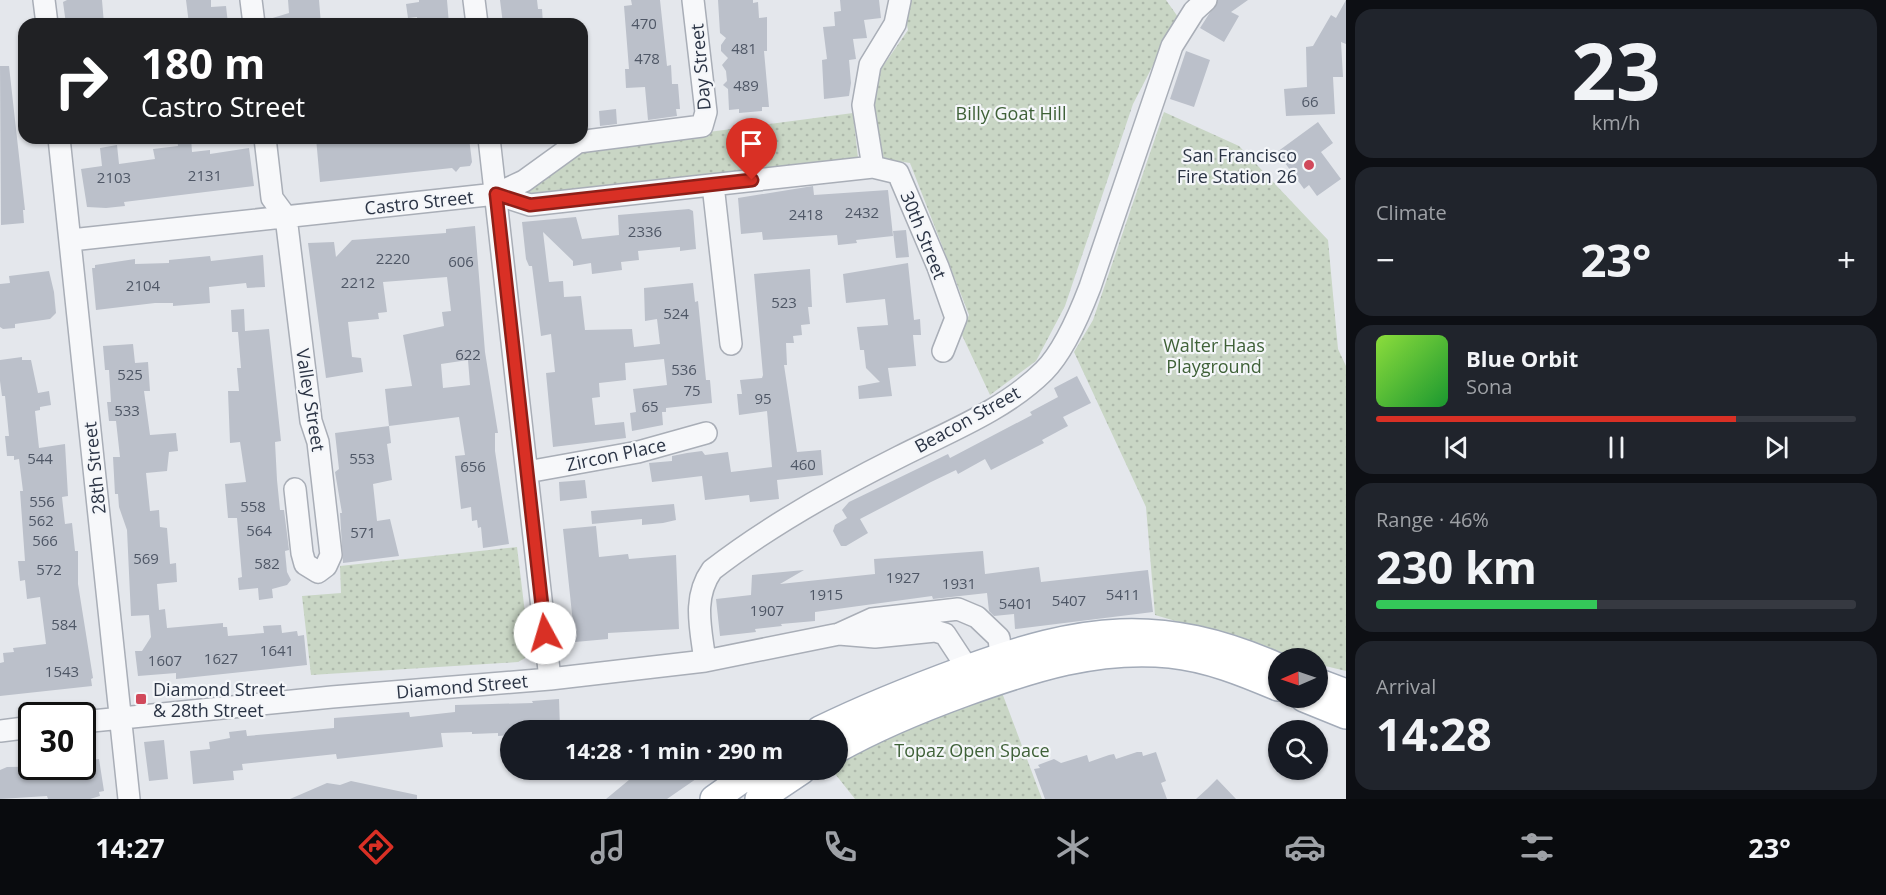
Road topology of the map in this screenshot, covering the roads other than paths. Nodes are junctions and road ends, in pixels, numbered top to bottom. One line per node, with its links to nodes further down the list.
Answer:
1 (44, 0): 7 (street)
2 (251, 0): 8 (street)
3 (474, 0): 9 (street)
4 (693, 0): 10 (street, Day Street)
5 (900, 0): 15 (street)
6 (1206, 0): 27 (street, Beacon Street)
7 (46, 18)
8 (253, 18)
9 (476, 18)
10 (588, 141)
11 (61, 144): 19 (street, 28th Street)
12 (267, 144): 18 (street, Valley Street)
13 (490, 144): 17 (street)
14 (575, 144): 17 (street, Day Street)
15 (873, 167): 16 (street, Castro Street); 21 (street, 30th Street)
16 (713, 185): 17 (street, Castro Street); 20 (street)
17 (496, 194): 18 (street, Castro Street); 23 (street)
18 (286, 217): 19 (street, Castro Street); 24 (street, Valley Street)
19 (71, 240): 36 (street, 28th Street)
20 (731, 344)
21 (943, 351)
22 (706, 433): 23 (street, Zircon Place)
23 (527, 472): 30 (street)
24 (295, 489)
25 (839, 634): 26 (street, Diamond Street); 27 (street, Diamond Street); 29 (street, Diamond Street)
26 (1001, 657): 28 (main road); 29 (main road)
27 (705, 661): 30 (street, Diamond Street)
28 (1268, 663)
29 (979, 676): 31 (main road); 37 (main road); 41 (main road)
30 (550, 679): 36 (street, Diamond Street)
31 (1268, 683)
32 (1328, 686): 33 (main road)
33 (1346, 693)
34 (1328, 708): 35 (main road)
35 (1346, 715)
36 (120, 718): 38 (street, Diamond Street); 44 (street, 28th Street)
37 (841, 720)
38 (96, 721)
39 (18, 729): 40 (street)
40 (0, 731)
41 (848, 744)
42 (741, 780): 45 (main road)
43 (787, 780): 46 (main road)
44 (129, 799)
45 (714, 799)
46 (759, 799)

